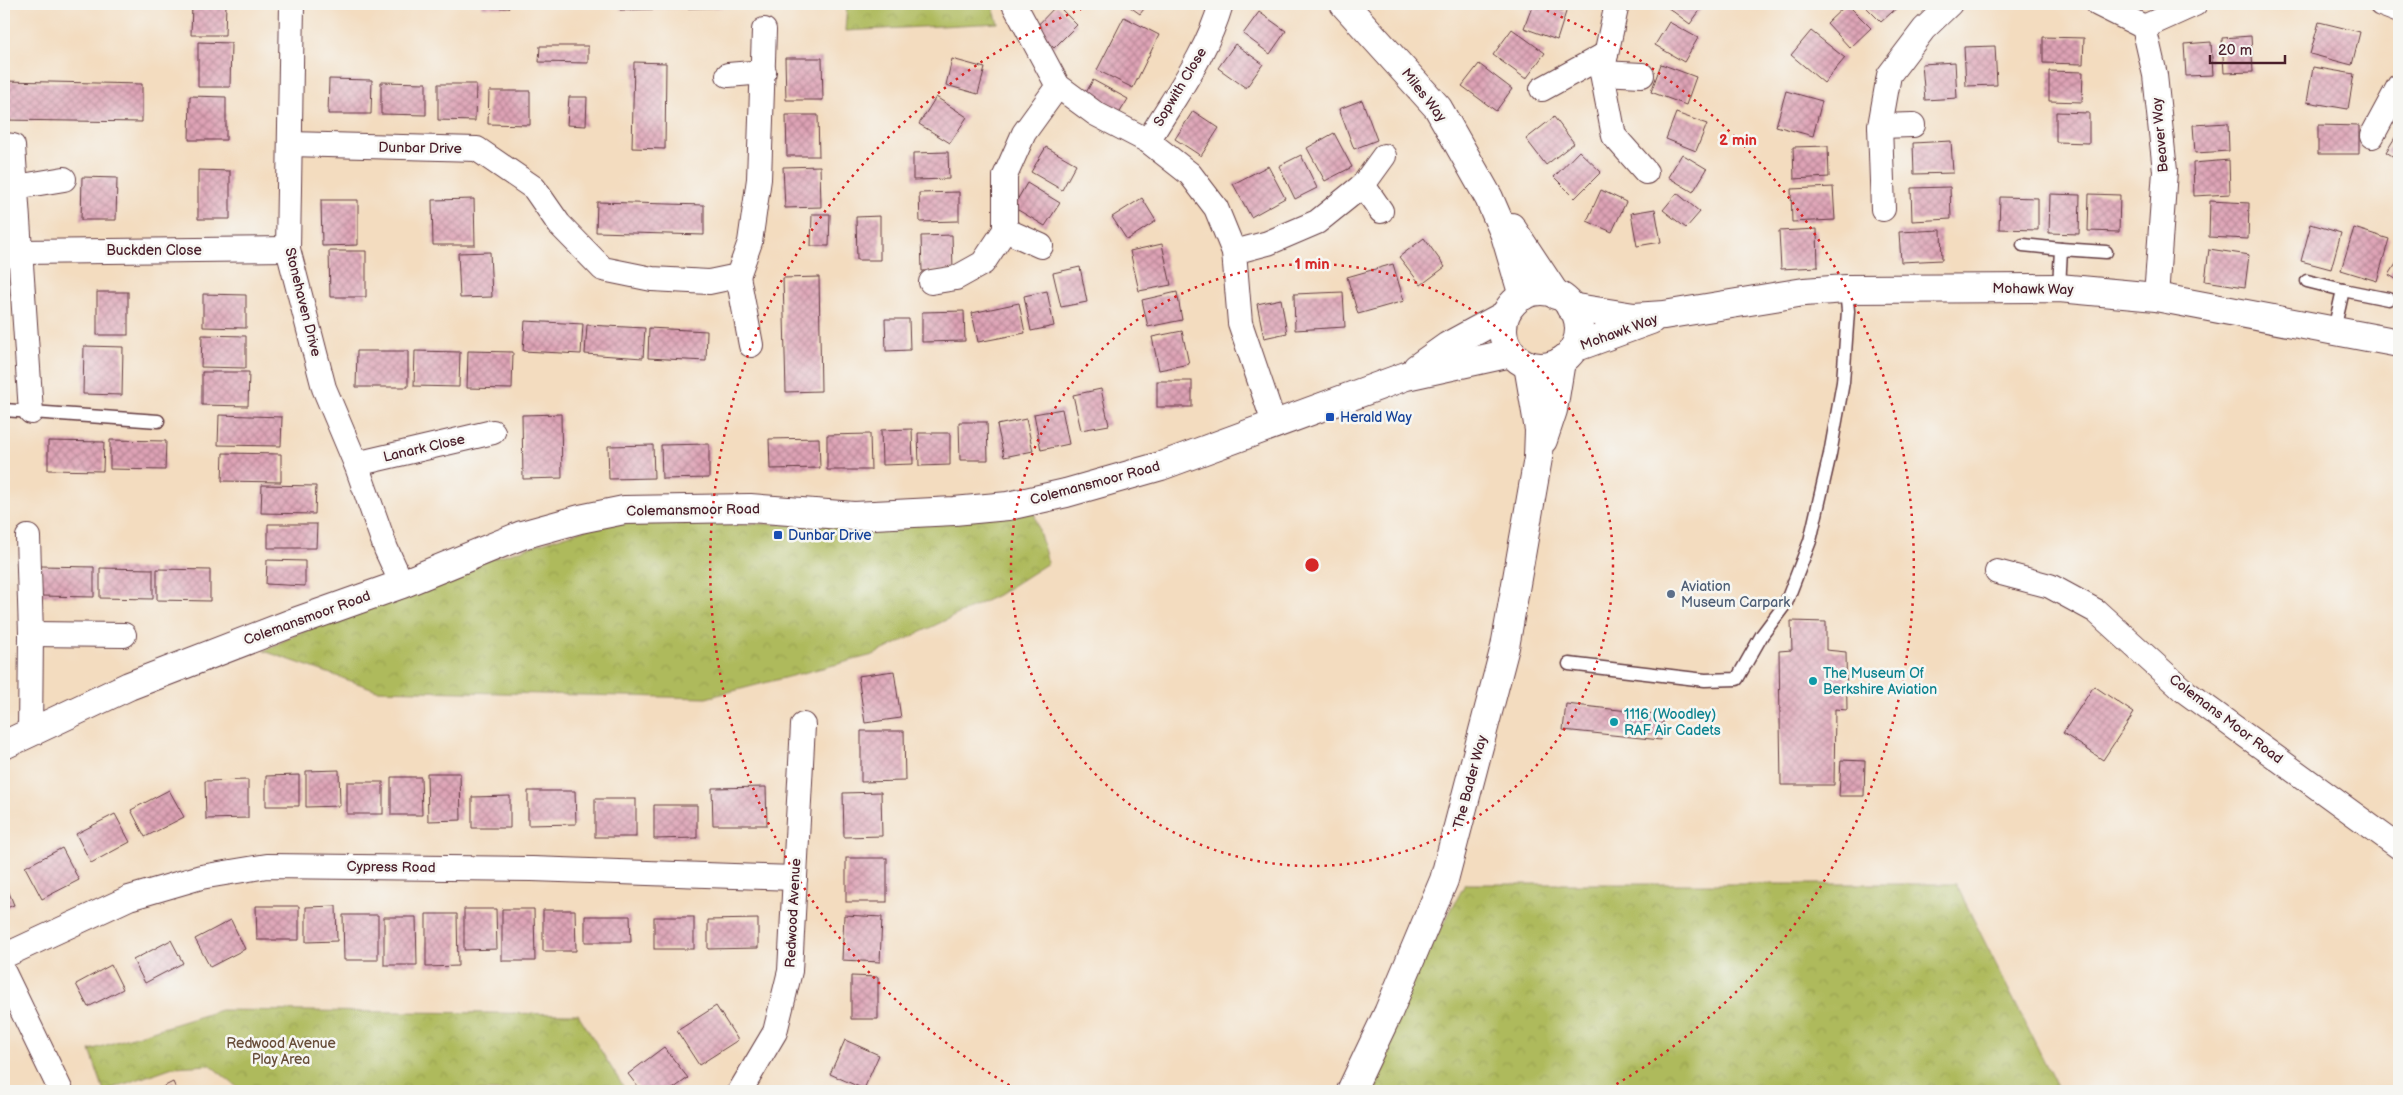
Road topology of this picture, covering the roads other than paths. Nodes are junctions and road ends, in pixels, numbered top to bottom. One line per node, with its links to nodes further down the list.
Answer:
1 (292, 4): 24 (street, Stonehaven Drive)
2 (1014, 4): 17 (street)
3 (1221, 4): 23 (street, Sopwith Close)
4 (1344, 4): 31 (street, Miles Way)
5 (1618, 4): 13 (street)
6 (1950, 4): 21 (street)
7 (2098, 4): 11 (street)
8 (2195, 4): 11 (street)
9 (2381, 4): 10 (street)
10 (2399, 11)
11 (2144, 27): 48 (street, Beaver Way)
12 (764, 30): 14 (street)
13 (1604, 64): 16 (street); 19 (street); 27 (street)
14 (764, 72): 15 (street); 42 (street)
15 (728, 75)
16 (1642, 76)
17 (1058, 86): 23 (street); 34 (street)
18 (2399, 86): 22 (street)
19 (1542, 89)
20 (1913, 125): 21 (street)
21 (1880, 126): 32 (street)
22 (2372, 136)
23 (1148, 141): 40 (street)
24 (290, 144): 37 (street, Stonehaven Drive); 42 (street, Dunbar Drive)
25 (4, 145): 30 (street)
26 (1384, 156): 29 (street)
27 (1646, 172)
28 (64, 179): 30 (street)
29 (1363, 185): 33 (street); 40 (street)
30 (16, 187): 39 (street)
31 (1489, 198): 50 (street, Miles Way); 51 (street, Miles Way)
32 (1883, 209)
33 (1381, 212)
34 (1005, 230): 36 (street); 44 (street)
35 (2023, 245): 38 (lane)
36 (1041, 246)
37 (288, 249): 39 (street, Buckden Close); 65 (street, Stonehaven Drive)
38 (2061, 249): 41 (lane); 45 (lane)
39 (20, 252): 60 (street)
40 (1234, 252): 62 (street)
41 (2106, 252)
42 (738, 276): 55 (street)
43 (2307, 281): 47 (lane)
44 (931, 282)
45 (2059, 288): 46 (street, Mohawk Way); 48 (street, Mohawk Way)
46 (1846, 289): 52 (street, Mohawk Way); 71 (lane)
47 (2343, 290): 49 (lane); 53 (lane)
48 (2156, 297): 53 (street, Mohawk Way)
49 (2388, 299)
50 (1563, 301): 51 (street); 52 (street, Mohawk Way); 56 (street)
51 (1514, 306): 57 (street); 58 (street, Colemansmoor Road)
52 (1664, 315): 56 (street, Mohawk Way)
53 (2334, 330): 54 (street, Mohawk Way)
54 (2399, 343)
55 (751, 345)
56 (1567, 354): 57 (street); 64 (street, The Bader Way)
57 (1519, 359): 58 (street, Colemansmoor Road); 64 (street, The Bader Way)
58 (1406, 376): 62 (street, Colemansmoor Road)
59 (4, 410): 60 (lane)
60 (31, 412): 61 (lane)
61 (158, 421)
62 (1275, 426): 68 (street, Colemansmoor Road)
63 (493, 432): 65 (street, Lanark Close)
64 (1538, 458): 81 (street, The Bader Way)
65 (356, 464): 68 (street, Stonehaven Drive)
66 (28, 537): 69 (street)
67 (1998, 572): 75 (street, Colemans Moor Road)
68 (402, 584): 73 (street, Colemansmoor Road)
69 (31, 634): 70 (street); 73 (street)
70 (124, 635)
71 (1569, 664)
72 (803, 725): 76 (street, Redwood Avenue)
73 (30, 732): 74 (street, Colemansmoor Road)
74 (4, 745)
75 (2399, 847)
76 (795, 878): 77 (street, Cypress Road); 80 (street, Redwood Avenue)
77 (4, 956)
78 (4, 973): 79 (street)
79 (60, 1091)
80 (740, 1091)
81 (1352, 1091)

